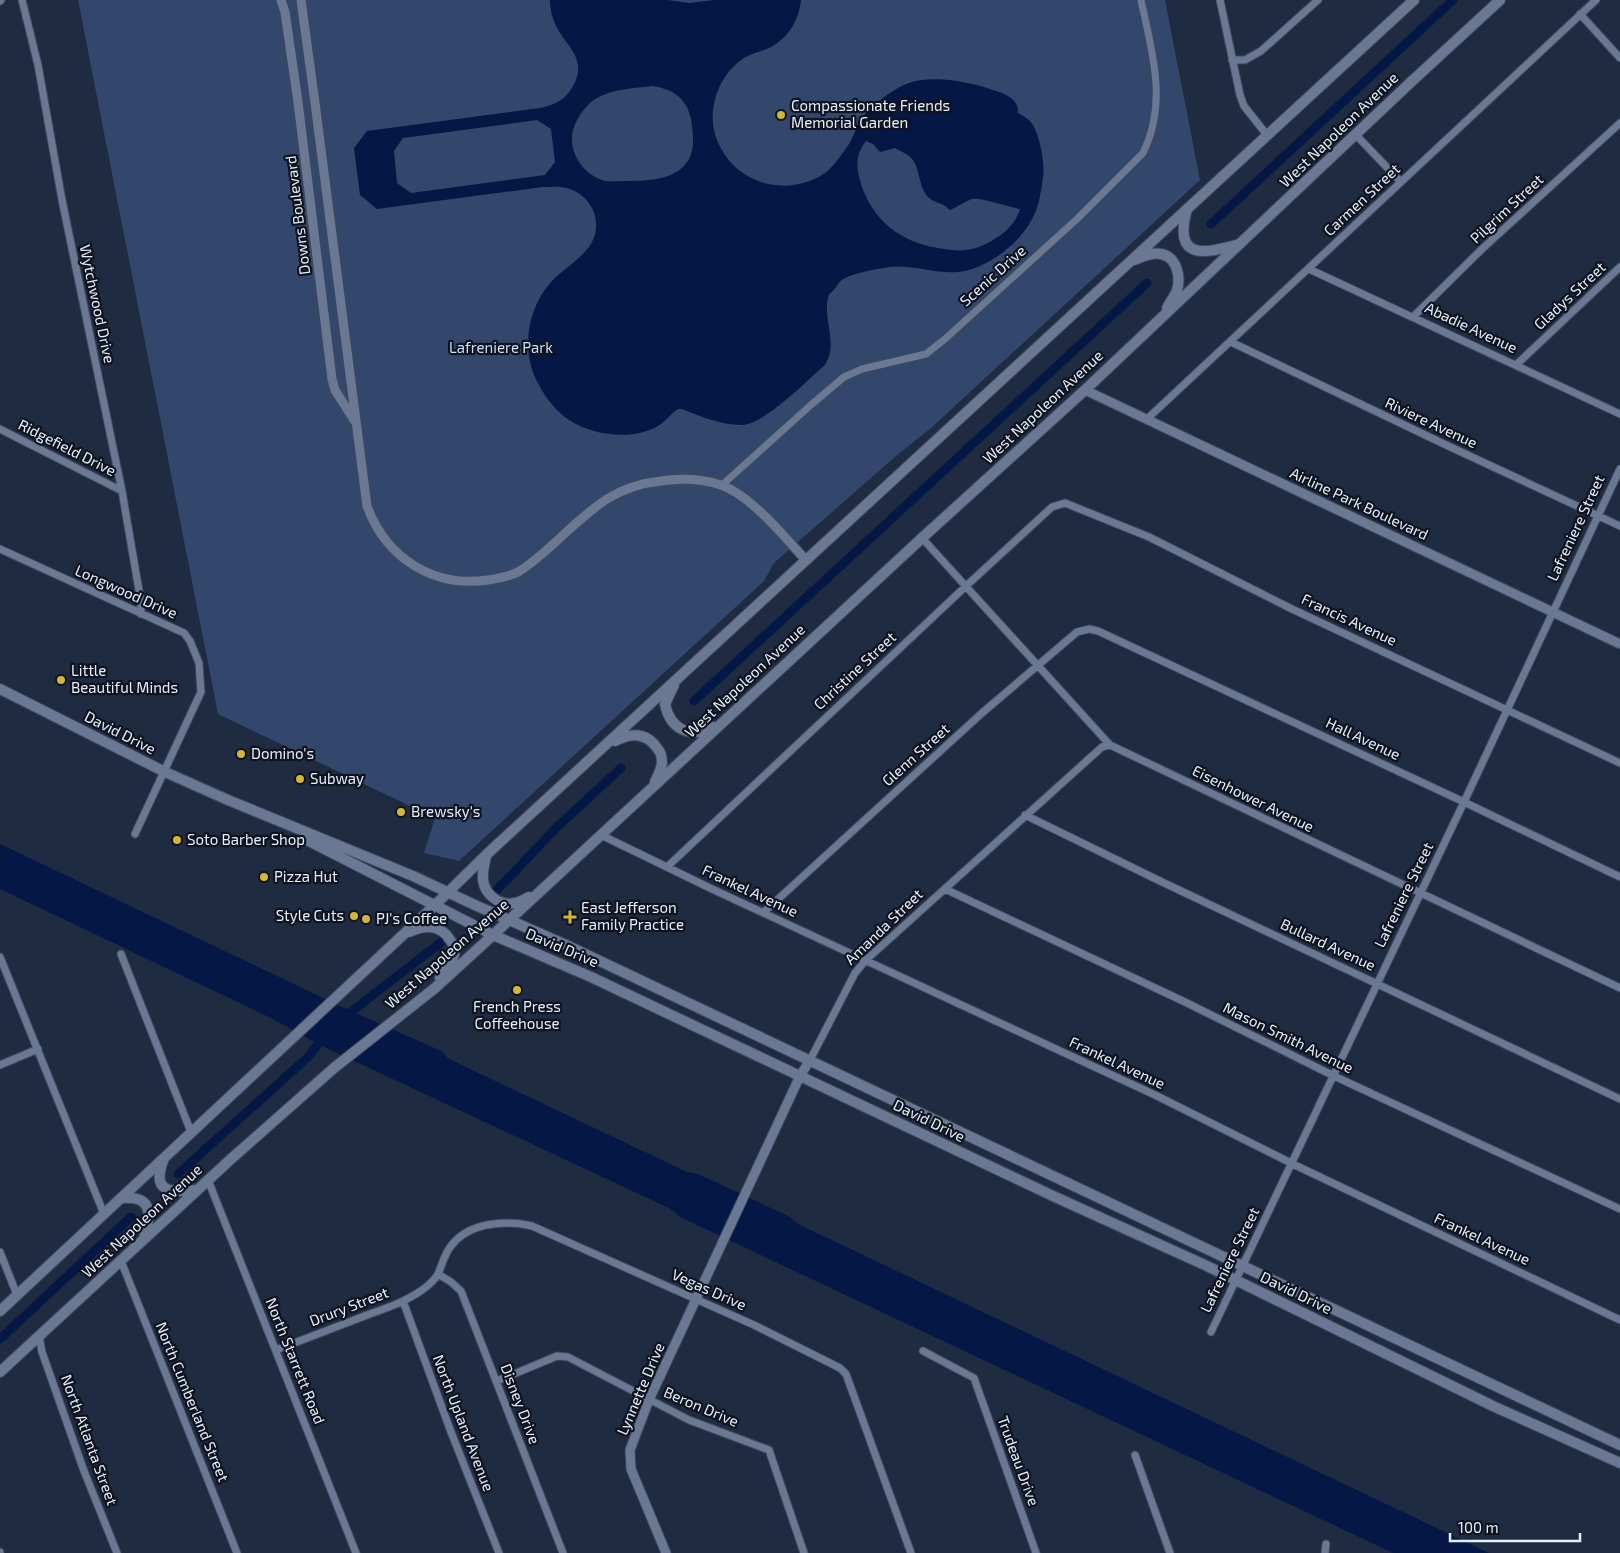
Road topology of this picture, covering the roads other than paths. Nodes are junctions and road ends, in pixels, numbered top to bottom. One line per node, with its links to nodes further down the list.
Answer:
1 (22, 0): 33 (street, Wytchwood Drive)
2 (281, 0): 29 (street, Downs Boulevard)
3 (301, 0): 29 (street, Downs Boulevard)
4 (1141, 0): 32 (street, Scenic Drive)
5 (1220, 0): 12 (street)
6 (1318, 0): 12 (street)
7 (1414, 0): 14 (main road, West Napoleon Avenue)
8 (1500, 0): 15 (main road, West Napoleon Avenue)
9 (1596, 0): 10 (street, Carmen Street)
10 (1580, 14): 11 (street); 16 (street, Carmen Street)
11 (1620, 58)
12 (1232, 60): 14 (street)
13 (1620, 123): 22 (street, Pilgrim Street)
14 (1267, 135): 17 (main road, West Napoleon Avenue)
15 (1356, 135): 16 (street); 18 (main road, West Napoleon Avenue)
16 (1402, 182): 21 (street, Carmen Street)
17 (1188, 208): 18 (main road); 19 (main road, West Napoleon Avenue)
18 (1241, 244): 23 (main road, West Napoleon Avenue)
19 (1129, 262): 23 (main road); 39 (main road, West Napoleon Avenue)
20 (1620, 267): 25 (street, Gladys Street)
21 (1309, 269): 22 (street, Abadie Avenue); 24 (street, Carmen Street)
22 (1414, 316): 25 (street, Abadie Avenue)
23 (1162, 318): 26 (main road, West Napoleon Avenue)
24 (1232, 342): 28 (street, Carmen Street); 35 (street, Riviere Avenue)
25 (1516, 365): 27 (street, Abadie Avenue)
26 (1085, 390): 28 (street, Airline Park Boulevard); 37 (main road, West Napoleon Avenue)
27 (1620, 414)
28 (1147, 419): 41 (street, Airline Park Boulevard)
29 (355, 422): 32 (street, Downs Boulevard)
30 (0, 429): 33 (street, Ridgefield Drive)
31 (1620, 469): 35 (street, Lafreniere Street)
32 (722, 486): 39 (street, Downs Boulevard)
33 (122, 491): 42 (street, Wytchwood Drive)
34 (1066, 503): 40 (street, Christine Street); 48 (street, Francis Avenue)
35 (1598, 516): 36 (street, Riviere Avenue); 41 (street, Lafreniere Street)
36 (1620, 526)
37 (922, 538): 40 (street, Eisenhower Avenue); 49 (main road, West Napoleon Avenue)
38 (0, 550): 42 (street, Longwood Drive)
39 (806, 560): 46 (main road, West Napoleon Avenue)
40 (965, 587): 45 (street, Eisenhower Avenue); 61 (street, Christine Street)
41 (1552, 612): 44 (street, Airline Park Boulevard); 48 (street, Lafreniere Street)
42 (141, 614): 53 (street, Longwood Drive)
43 (1092, 630): 45 (street, Glenn Street); 56 (street, Hall Avenue)
44 (1620, 644)
45 (1038, 665): 51 (street, Eisenhower Avenue); 68 (street, Glenn Street)
46 (678, 678): 49 (main road); 50 (main road, West Napoleon Avenue)
47 (0, 689): 53 (main road, David Drive)
48 (1507, 710): 52 (street, Francis Avenue); 56 (street, Lafreniere Street)
49 (722, 722): 54 (main road, West Napoleon Avenue)
50 (606, 745): 54 (main road); 60 (main road, West Napoleon Avenue)
51 (1110, 745): 57 (street, Amanda Street); 65 (street, Eisenhower Avenue)
52 (1620, 763)
53 (165, 772): 55 (main road, David Drive); 58 (street)
54 (652, 788): 59 (main road, West Napoleon Avenue)
55 (228, 800): 64 (main road, David Drive); 67 (main road, David Drive)
56 (1464, 802): 62 (street, Hall Avenue); 65 (street, Lafreniere Street)
57 (1025, 815): 63 (street, Amanda Street); 75 (street, Bullard Avenue)
58 (134, 834)
59 (601, 834): 61 (street, Frankel Avenue); 66 (main road, West Napoleon Avenue)
60 (486, 855): 64 (main road, West Napoleon Avenue); 66 (main road)
61 (667, 867): 68 (street, Frankel Avenue)
62 (1620, 877)
63 (945, 888): 74 (street, Amanda Street); 82 (street, Mason Smith Avenue)
64 (447, 892): 67 (main road, West Napoleon Avenue); 69 (main road, David Drive)
65 (1421, 892): 75 (street, Lafreniere Street); 77 (street, Eisenhower Avenue)
66 (536, 894): 69 (main road, West Napoleon Avenue)
67 (434, 906): 70 (main road, West Napoleon Avenue); 71 (main road, David Drive)
68 (764, 912): 74 (street, Frankel Avenue)
69 (508, 921): 71 (main road, West Napoleon Avenue); 79 (main road, David Drive)
70 (404, 934): 76 (main road); 84 (main road, West Napoleon Avenue)
71 (493, 935): 76 (main road, West Napoleon Avenue); 81 (main road, David Drive)
72 (121, 954): 84 (street)
73 (0, 957): 78 (street)
74 (866, 960): 79 (street, Amanda Street); 86 (street, Frankel Avenue)
75 (1377, 983): 82 (street, Lafreniere Street); 83 (street, Bullard Avenue)
76 (435, 988): 88 (main road, West Napoleon Avenue)
77 (1620, 988)
78 (38, 1049): 80 (street); 93 (street)
79 (810, 1060): 81 (street, Amanda Street); 87 (main road, David Drive)
80 (0, 1065)
81 (800, 1076): 89 (main road, David Drive); 95 (street, Amanda Street)
82 (1334, 1076): 86 (street, Lafreniere Street); 92 (street, Mason Smith Avenue)
83 (1620, 1098)
84 (191, 1132): 85 (main road, West Napoleon Avenue)
85 (164, 1158): 90 (main road); 91 (main road, West Napoleon Avenue)
86 (1292, 1164): 98 (street, Lafreniere Street); 105 (street, Frankel Avenue)
87 (1028, 1165): 89 (main road); 98 (main road, David Drive)
88 (208, 1180): 90 (main road, West Napoleon Avenue); 108 (street, North Starrett Road)
89 (1020, 1181): 100 (main road, David Drive)
90 (197, 1190): 94 (main road, West Napoleon Avenue)
91 (122, 1198): 93 (main road, West Napoleon Avenue); 94 (main road)
92 (1620, 1209)
93 (104, 1214): 101 (main road, West Napoleon Avenue)
94 (144, 1239): 97 (main road, West Napoleon Avenue)
95 (724, 1239): 102 (street, Lynnette Drive)
96 (0, 1252): 101 (street)
97 (121, 1261): 107 (main road, West Napoleon Avenue); 118 (street, North Cumberland Street)
98 (1242, 1266): 100 (street, Lafreniere Street); 113 (main road, David Drive)
99 (438, 1274): 102 (street, Vegas Drive); 103 (street, Vegas Drive); 111 (street, Disney Drive)
100 (1235, 1281): 106 (street, Lafreniere Street); 115 (main road, David Drive)
101 (17, 1295): 104 (main road, West Napoleon Avenue)
102 (696, 1300): 112 (street, Lynnette Drive); 124 (street, Vegas Drive)
103 (403, 1301): 108 (street, Drury Street); 120 (street, North Upland Avenue)
104 (0, 1311)
105 (1620, 1320)
106 (1211, 1332)
107 (39, 1336): 110 (main road, West Napoleon Avenue); 117 (street, North Atlanta Street)
108 (276, 1350): 119 (street, North Starrett Road)
109 (923, 1351): 125 (street, Trudeau Drive)
110 (0, 1372)
111 (497, 1381): 112 (street, Beron Drive); 121 (street, Disney Drive)
112 (649, 1400): 122 (street, Lynnette Drive); 123 (street, Beron Drive)
113 (1620, 1445)
114 (1135, 1455): 126 (street)
115 (1620, 1463)
116 (1326, 1544): 127 (street)
117 (116, 1553)
118 (237, 1553)
119 (356, 1553)
120 (499, 1553)
121 (563, 1553)
122 (666, 1553)
123 (804, 1553)
124 (911, 1553)
125 (1036, 1553)
126 (1170, 1553)
127 (1325, 1553)

